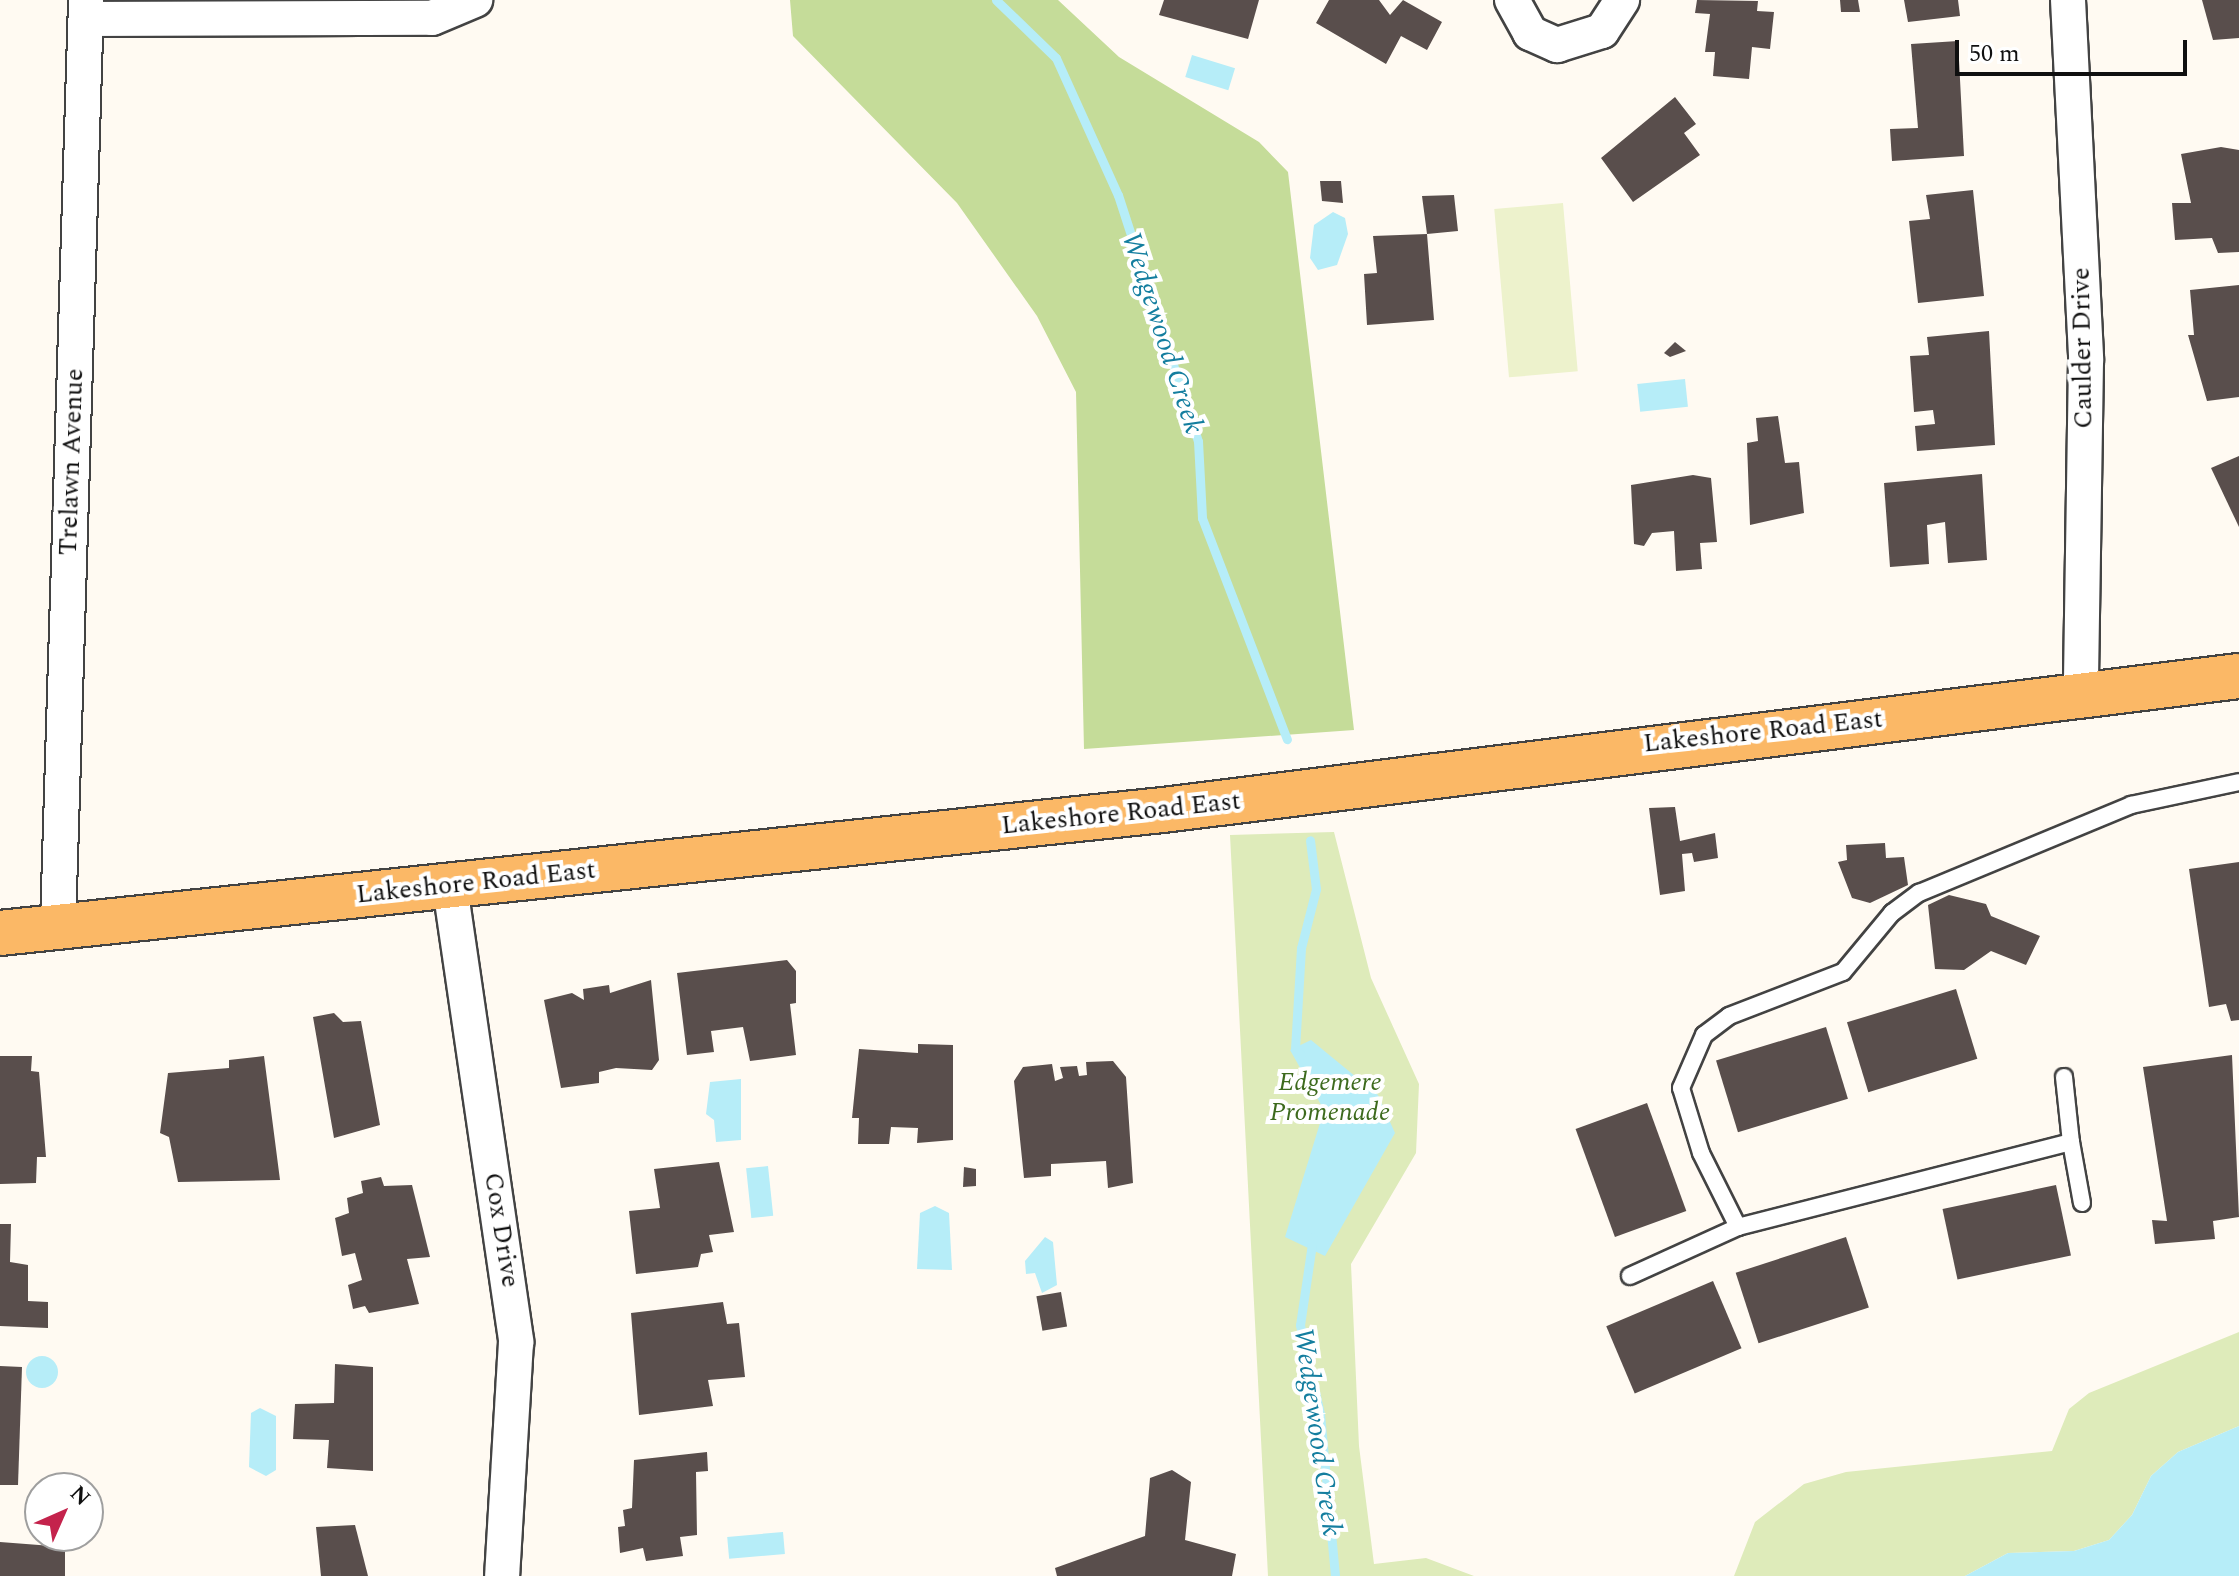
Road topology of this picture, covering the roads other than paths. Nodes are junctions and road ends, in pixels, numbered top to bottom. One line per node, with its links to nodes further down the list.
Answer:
1 (475, 0): 5 (street)
2 (1512, 0): 3 (street)
3 (1622, 0)
4 (2068, 0): 7 (street, Caulder Drive)
5 (86, 9): 10 (street, Trelawn Avenue)
6 (2239, 676): 7 (main road, Lakeshore Road East)
7 (2081, 696): 9 (main road, Lakeshore Road East)
8 (2239, 782): 15 (lane)
9 (450, 887): 10 (main road, Lakeshore Road East); 17 (street, Cox Drive)
10 (58, 924): 11 (main road, Lakeshore Road East)
11 (0, 933)
12 (2064, 1077): 13 (lane)
13 (2071, 1142): 14 (lane); 15 (lane)
14 (2082, 1203)
15 (1738, 1227): 16 (lane)
16 (1630, 1276)
17 (502, 1576)

